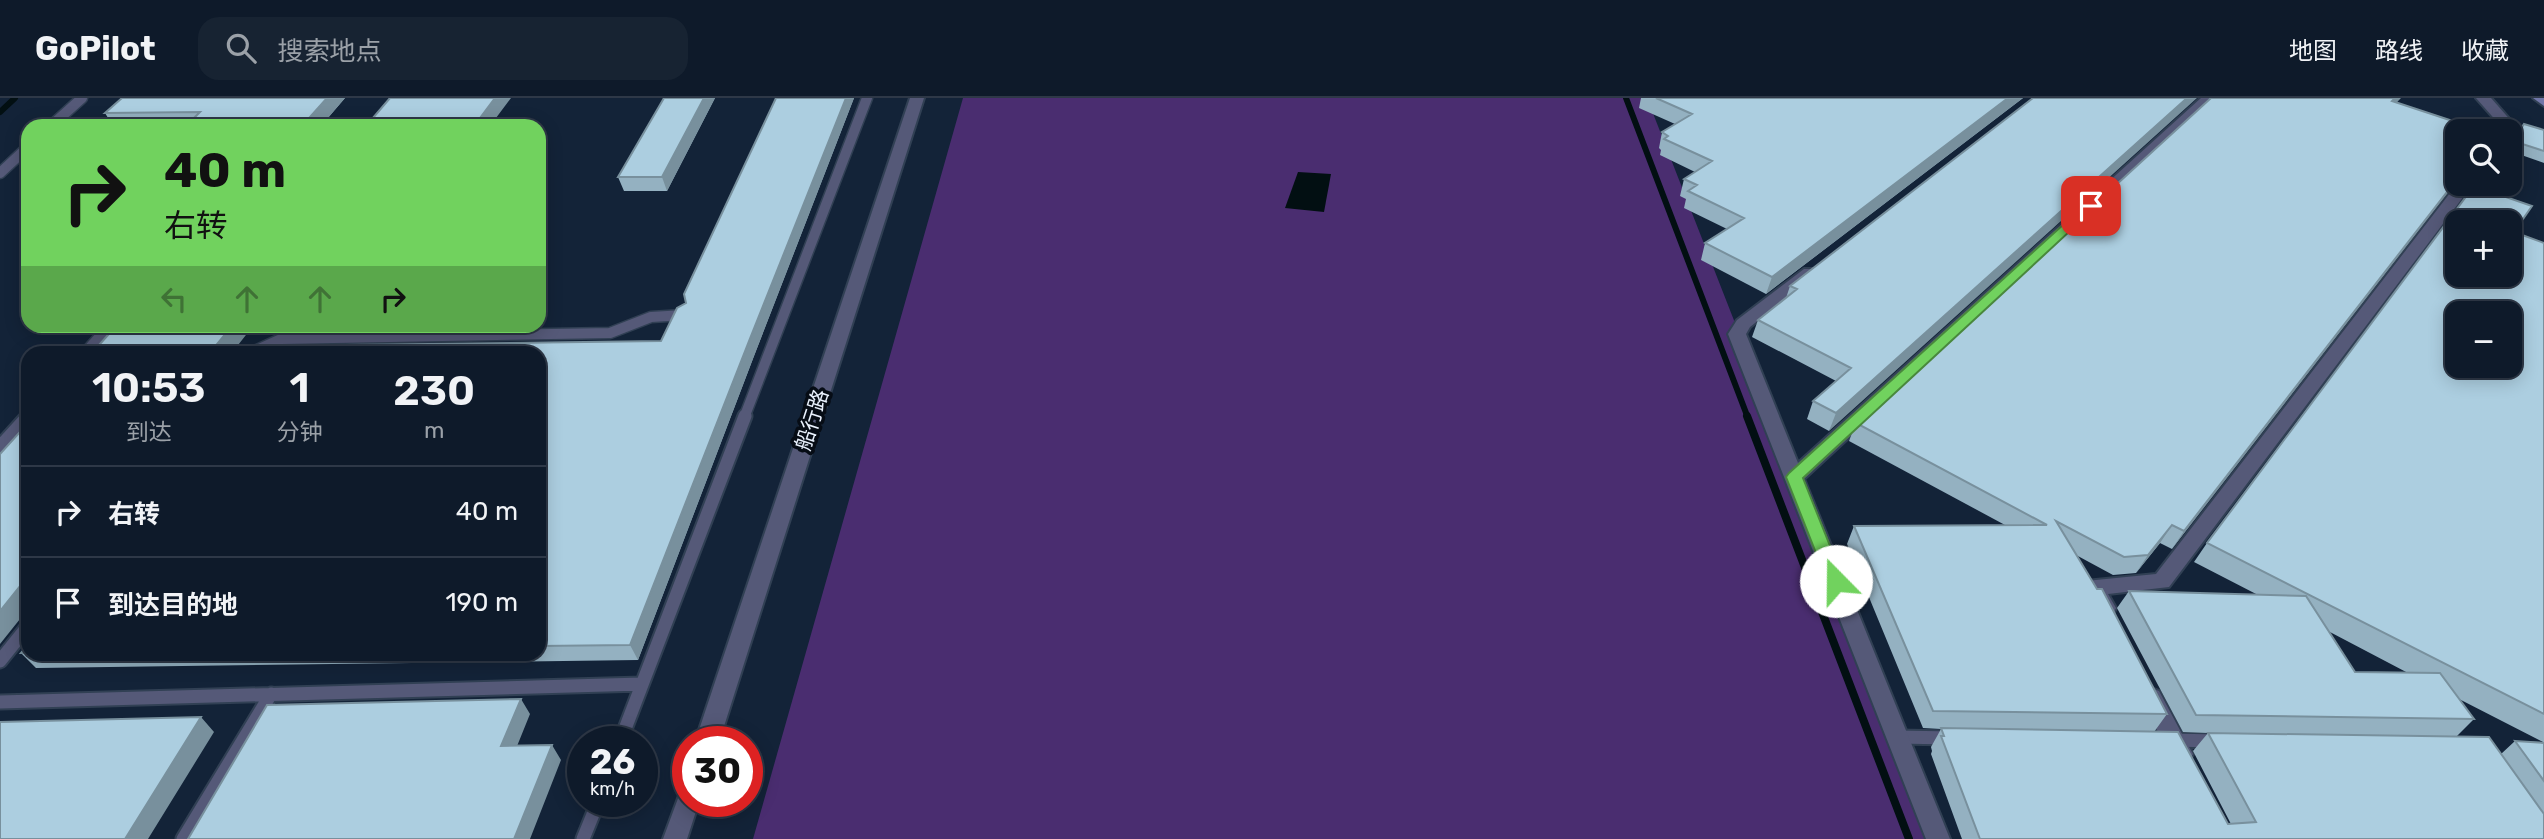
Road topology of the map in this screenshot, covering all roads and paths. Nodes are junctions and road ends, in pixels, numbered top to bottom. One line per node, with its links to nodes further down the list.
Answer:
1 (82, 98): 8 (lane)
2 (867, 98): 23 (lane)
3 (917, 98): 27 (street, 船行路)
4 (2209, 98): 18 (street)
5 (2483, 98): 9 (street)
6 (2540, 98): 7 (main road)
7 (2544, 102)
8 (59, 119)
9 (2502, 119)
10 (21, 154): 11 (lane)
11 (0, 173)
12 (2456, 196): 19 (street)
13 (1830, 257): 18 (street)
14 (684, 315): 15 (lane)
15 (266, 346)
16 (21, 424): 17 (lane)
17 (0, 447)
18 (1794, 477): 28 (street)
19 (2112, 622)
20 (21, 635): 21 (lane)
21 (0, 661)
22 (2143, 681): 30 (street)
23 (642, 684): 24 (lane); 26 (lane)
24 (271, 694): 25 (lane); 35 (lane)
25 (0, 702)
26 (626, 726)
27 (711, 726)
28 (1897, 737): 29 (lane); 38 (street)
29 (1966, 738)
30 (2166, 740): 31 (lane); 32 (street)
31 (2228, 741)
32 (2193, 777)
33 (592, 817): 36 (lane)
34 (682, 817): 37 (street)
35 (183, 839)
36 (583, 839)
37 (675, 839)
38 (1938, 839)

